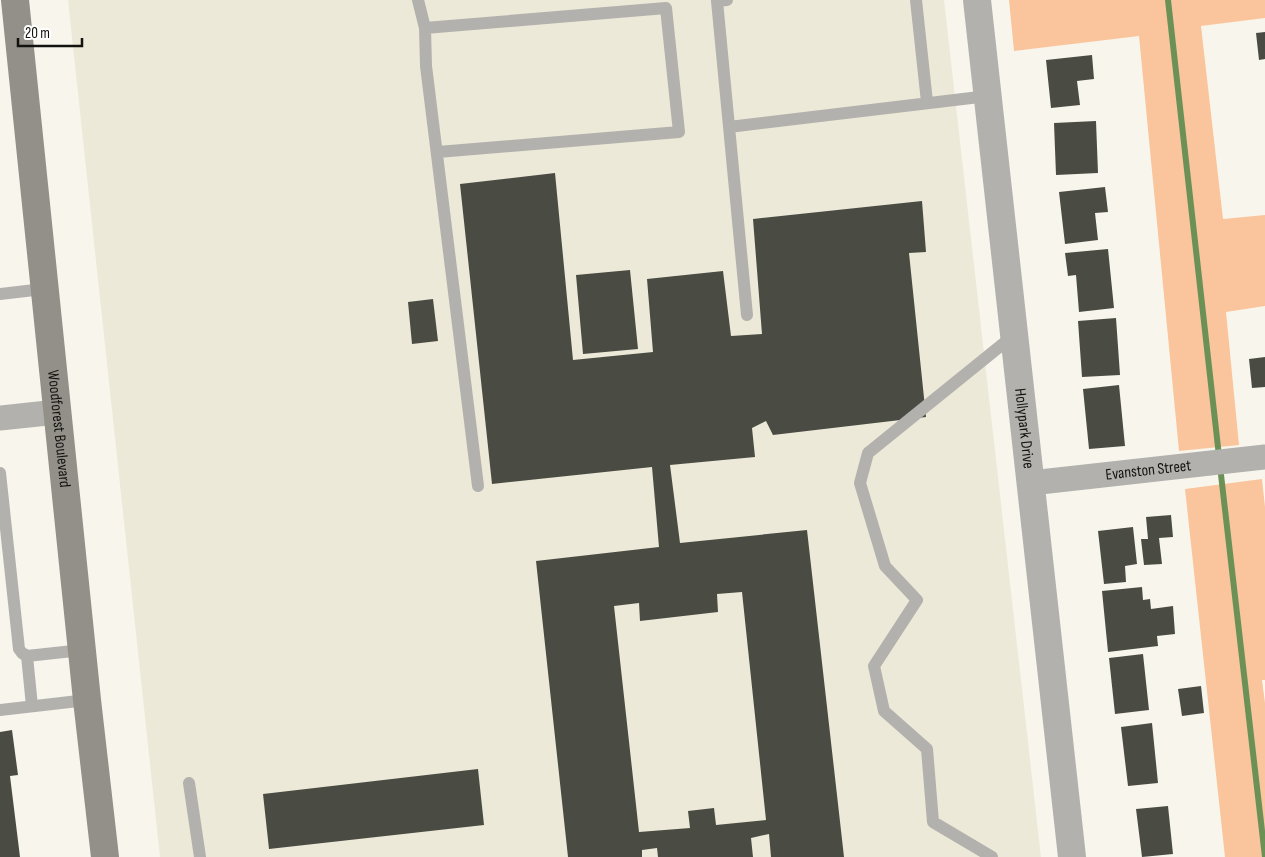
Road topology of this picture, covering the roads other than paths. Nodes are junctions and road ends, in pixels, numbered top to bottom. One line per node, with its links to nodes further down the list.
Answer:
1 (15, 0): 11 (main road, Woodforest Boulevard)
2 (418, 0): 6 (lane)
3 (727, 0): 9 (lane)
4 (916, 0): 8 (lane)
5 (977, 0): 7 (street, Hollypark Drive)
6 (425, 28): 10 (lane); 10 (lane)
7 (988, 96): 8 (lane); 14 (street, Hollypark Drive)
8 (927, 102): 9 (lane)
9 (729, 127): 13 (lane)
10 (438, 152): 20 (lane)
11 (43, 289): 12 (lane); 15 (main road, Woodforest Boulevard)
12 (0, 294)
13 (748, 315)
14 (1014, 334): 19 (street, Hollypark Drive); 29 (lane)
15 (57, 412): 16 (street); 21 (main road, Woodforest Boulevard)
16 (0, 418)
17 (1265, 457): 19 (street, Evanston Street)
18 (0, 473): 22 (lane)
19 (1031, 484): 30 (street, Hollypark Drive)
20 (478, 486)
21 (82, 650): 22 (lane); 23 (main road, Woodforest Boulevard)
22 (26, 656): 24 (lane)
23 (87, 700): 24 (lane); 27 (main road, Woodforest Boulevard)
24 (32, 706): 25 (lane)
25 (0, 710)
26 (189, 783): 28 (lane)
27 (105, 857)
28 (200, 857)
29 (992, 857)
30 (1072, 857)

